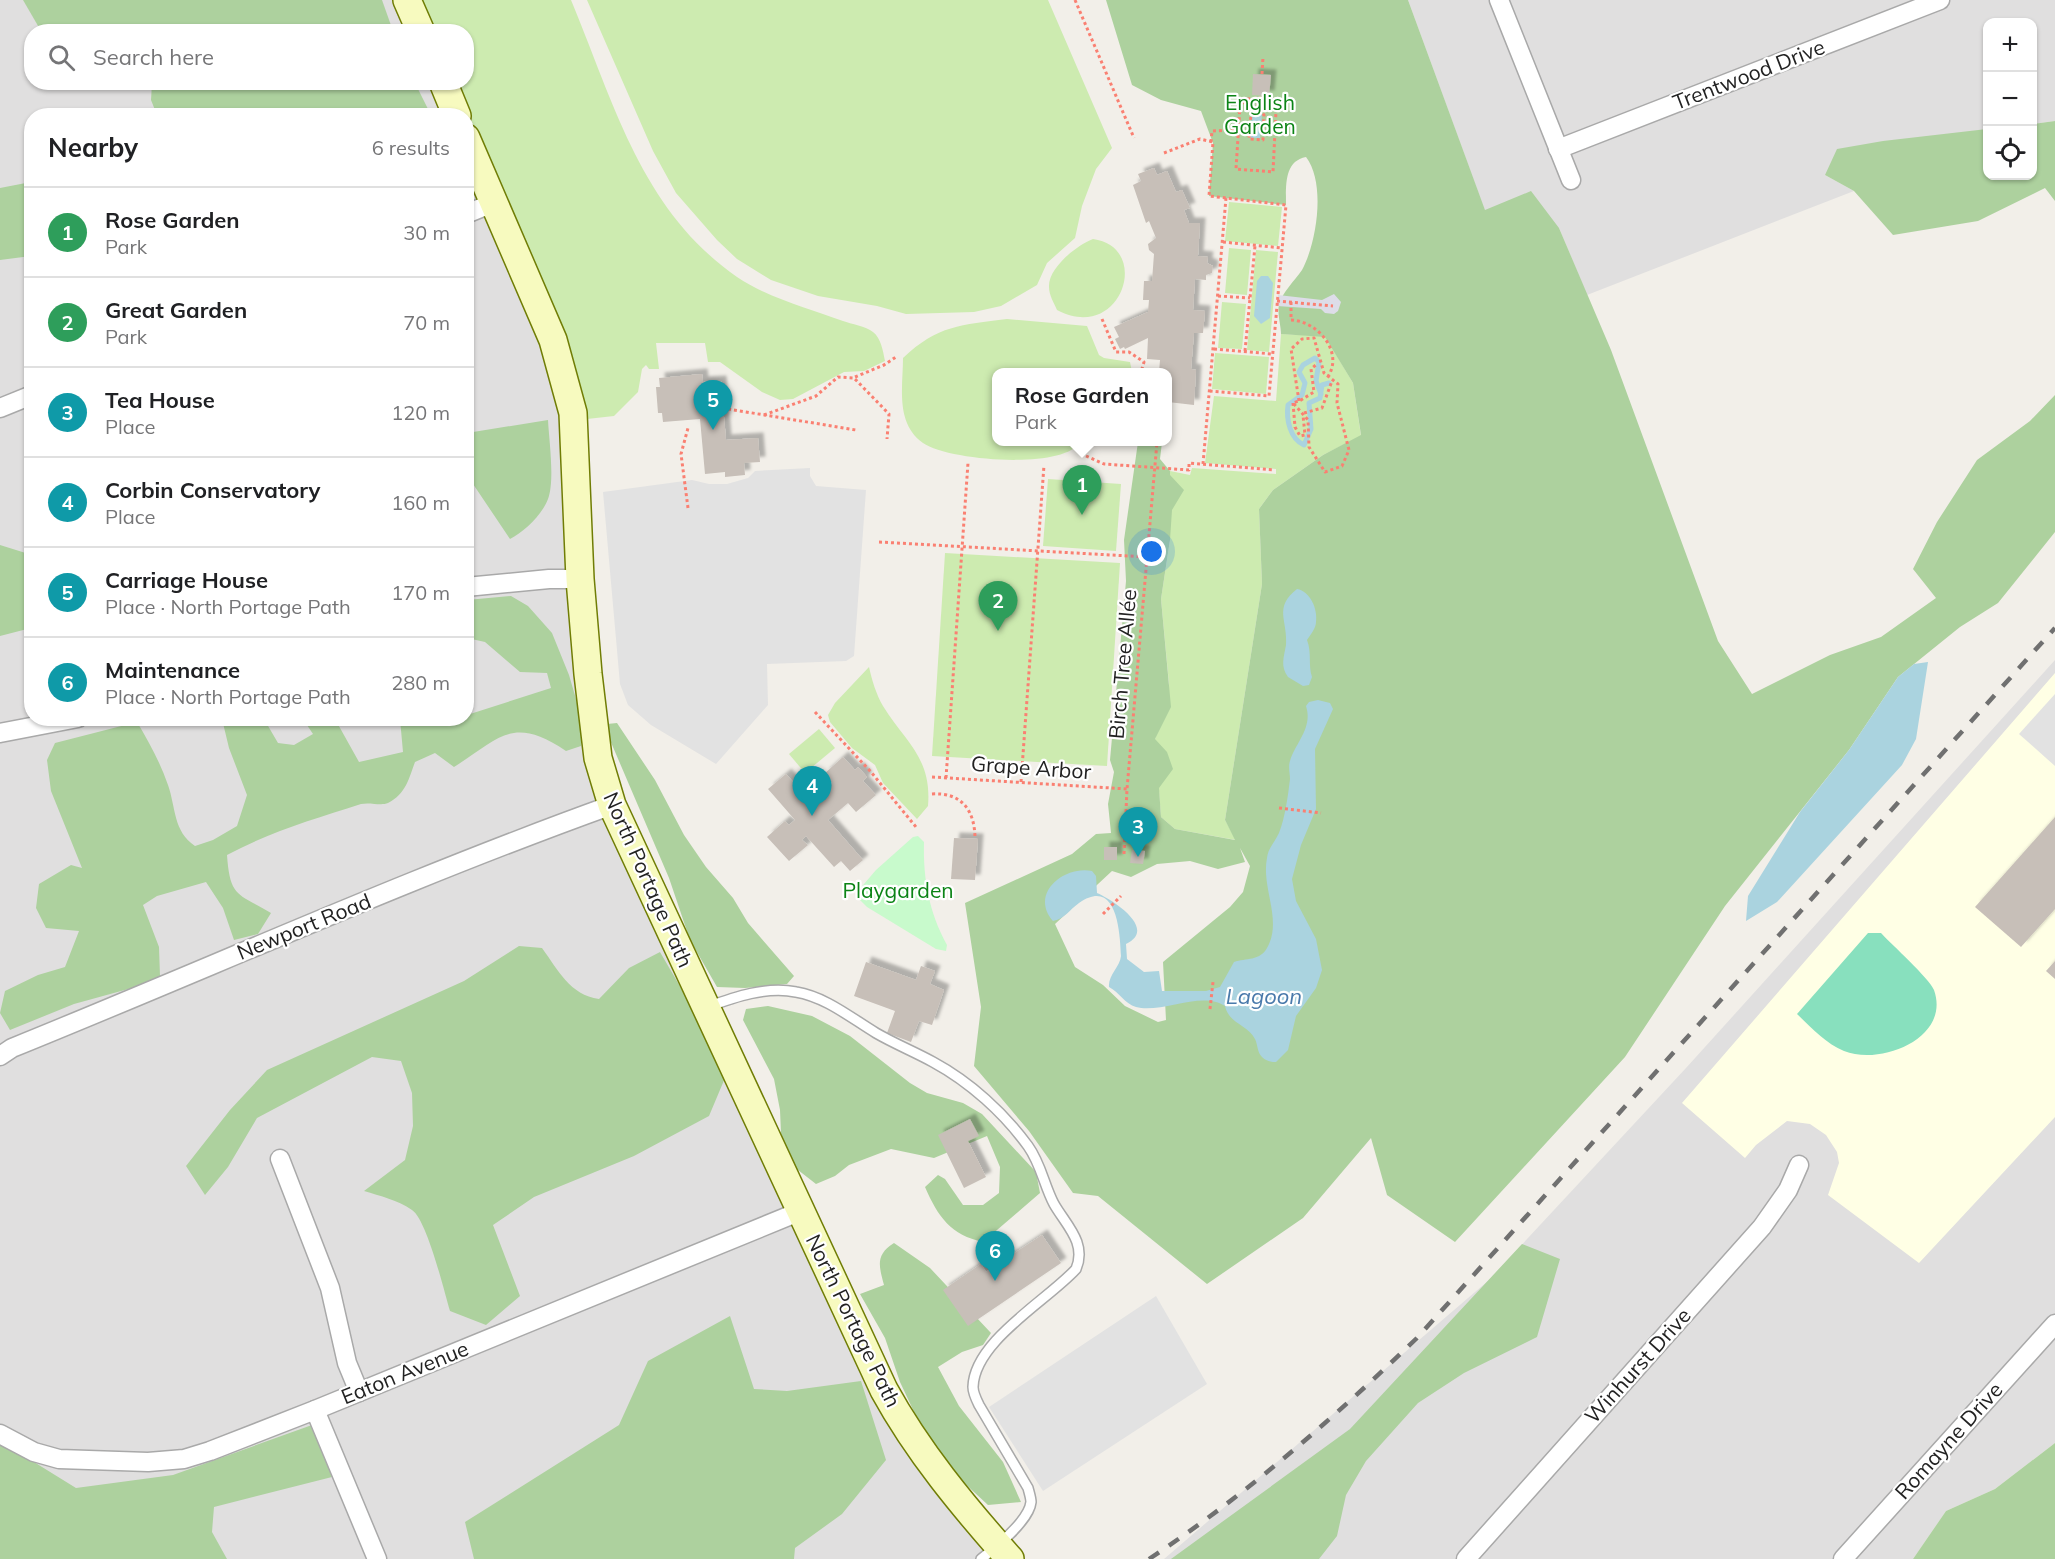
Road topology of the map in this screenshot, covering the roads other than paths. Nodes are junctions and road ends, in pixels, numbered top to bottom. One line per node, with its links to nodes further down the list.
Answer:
1 (407, 0): 4 (main road)
2 (1499, 0): 7 (street)
3 (1940, 0): 7 (street, Trentwood Drive)
4 (417, 24)
5 (446, 90): 6 (main road)
6 (453, 108)
7 (1558, 149): 9 (street)
8 (474, 157): 10 (main road, North Portage Path)
9 (1570, 180)
10 (494, 203): 11 (street); 14 (main road, North Portage Path)
11 (474, 211)
12 (24, 398): 13 (street)
13 (0, 408)
14 (580, 579): 15 (street); 18 (main road, North Portage Path)
15 (474, 585)
16 (36, 726): 17 (street)
17 (0, 733)
18 (612, 805): 19 (main road, North Portage Path); 20 (street, Newport Road)
19 (705, 1008): 23 (main road, North Portage Path); 28 (lane)
20 (0, 1056)
21 (280, 1159): 25 (street)
22 (1799, 1165): 30 (street, Winhurst Drive)
23 (801, 1211): 25 (street, Eaton Avenue); 28 (main road, North Portage Path)
24 (2055, 1324): 31 (street, Romayne Drive)
25 (359, 1392): 26 (street, Eaton Avenue)
26 (315, 1410): 27 (street, Eaton Avenue); 29 (street)
27 (0, 1434)
28 (996, 1554)
29 (377, 1559)
30 (1467, 1559)
31 (1843, 1559)

